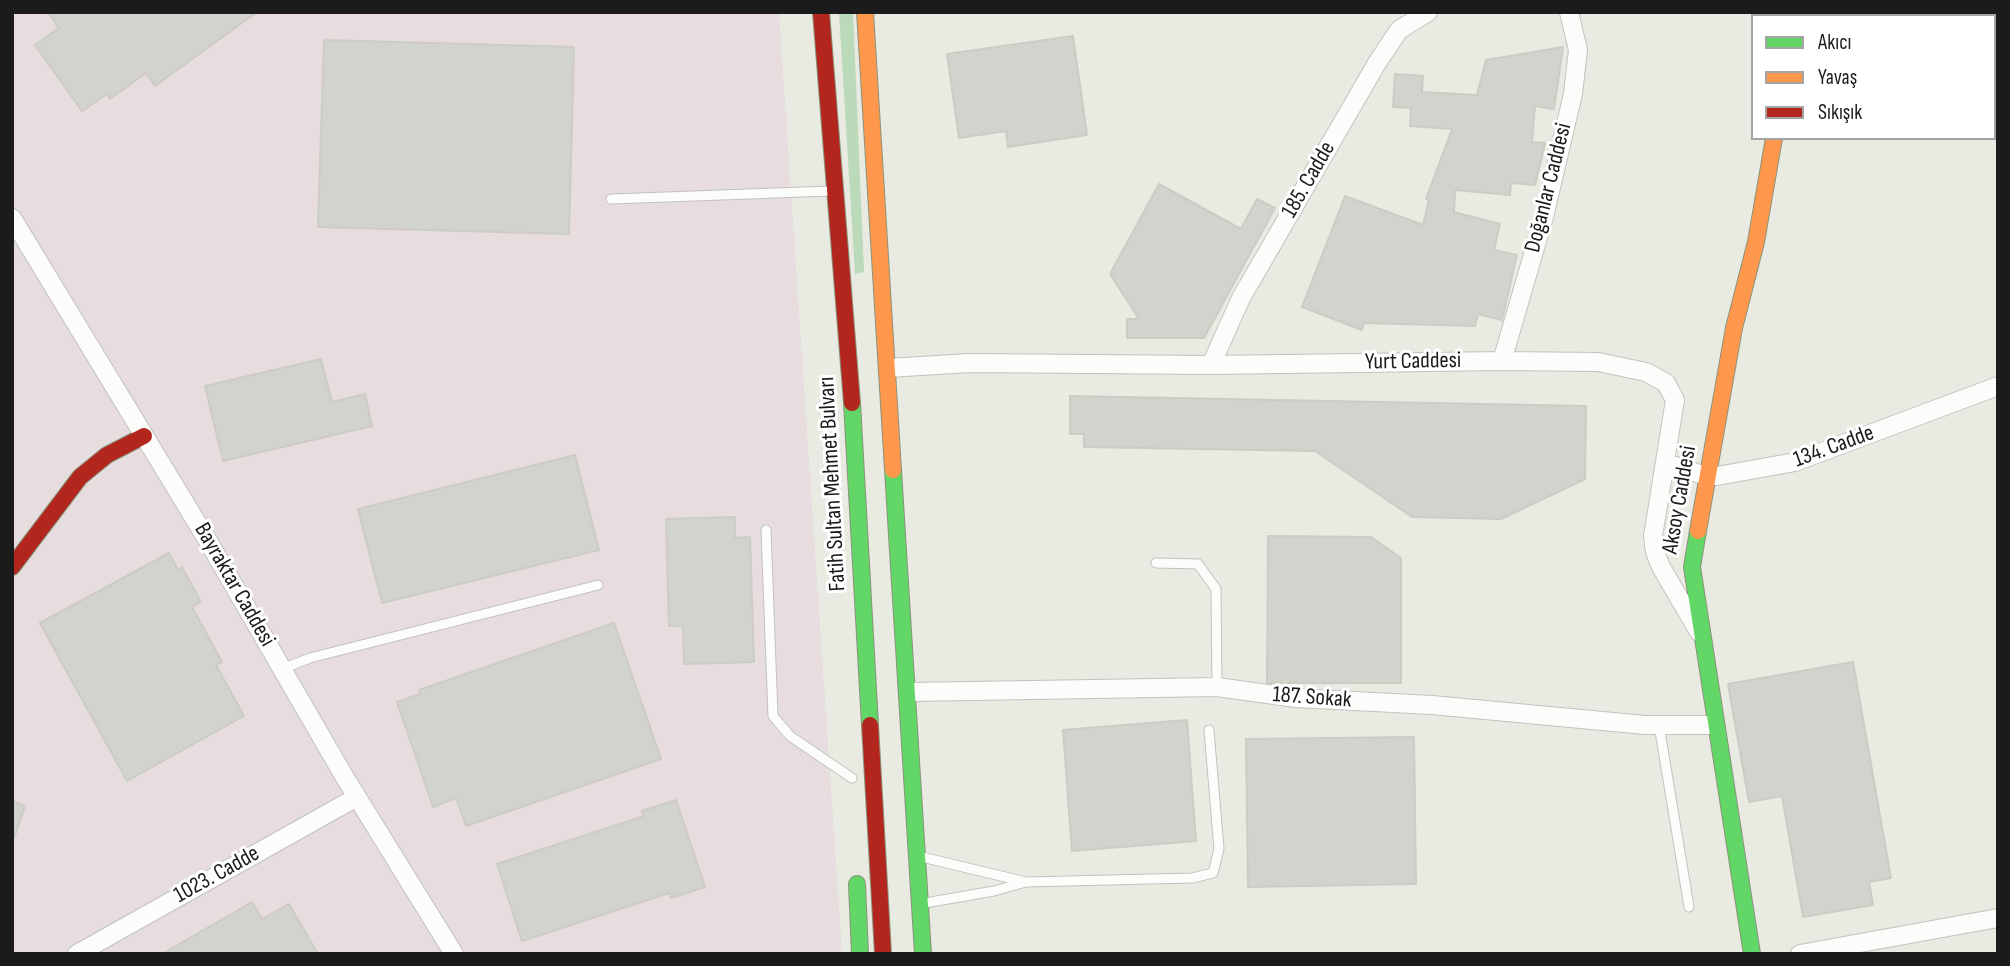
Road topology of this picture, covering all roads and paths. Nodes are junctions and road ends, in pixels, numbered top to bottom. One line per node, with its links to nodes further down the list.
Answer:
1 (821, 12): 6 (main road, Fatih Sultan Mehmet Bulvarı)
2 (865, 12): 11 (main road)
3 (1428, 12): 10 (street, 185. Cadde)
4 (1569, 12): 9 (street, Doğanlar Caddesi)
5 (1774, 140): 15 (main road, Aksoy Caddesi)
6 (836, 191): 7 (lane); 20 (main road, Fatih Sultan Mehmet Bulvarı)
7 (611, 199)
8 (12, 218): 13 (street, Bayraktar Caddesi)
9 (1502, 361): 10 (street, Yurt Caddesi); 14 (street, Yurt Caddesi)
10 (1211, 365): 11 (street, Yurt Caddesi)
11 (888, 368): 25 (main road)
12 (1998, 386): 15 (street, 134. Cadde)
13 (145, 436): 18 (main road); 22 (street, Bayraktar Caddesi)
14 (1665, 463): 15 (street, 134. Cadde); 21 (street, Yurt Caddesi)
15 (1706, 476): 21 (main road, Aksoy Caddesi)
16 (766, 530): 30 (lane)
17 (1156, 563): 23 (lane)
18 (12, 567)
19 (598, 585): 22 (lane)
20 (863, 614): 24 (main road); 41 (main road, Fatih Sultan Mehmet Bulvarı)
21 (1701, 636): 27 (main road, Aksoy Caddesi)
22 (282, 669): 31 (street, Bayraktar Caddesi)
23 (1217, 687): 25 (street, 187. Sokak); 26 (street, 187. Sokak)
24 (851, 688)
25 (908, 692): 32 (main road)
26 (1659, 725): 27 (street, 187. Sokak); 36 (lane)
27 (1715, 725): 43 (main road, Aksoy Caddesi)
28 (1209, 730): 34 (lane)
29 (852, 751): 30 (main road)
30 (853, 785)
31 (357, 797): 38 (street, 1023. Cadde); 39 (street, Bayraktar Caddesi)
32 (918, 854): 34 (lane); 35 (main road)
33 (856, 861): 40 (main road)
34 (1026, 882): 35 (lane)
35 (921, 904): 42 (main road)
36 (1689, 907)
37 (1998, 918): 44 (street)
38 (77, 954)
39 (454, 954)
40 (860, 954)
41 (883, 954)
42 (923, 954)
43 (1752, 954)
44 (1800, 954)

